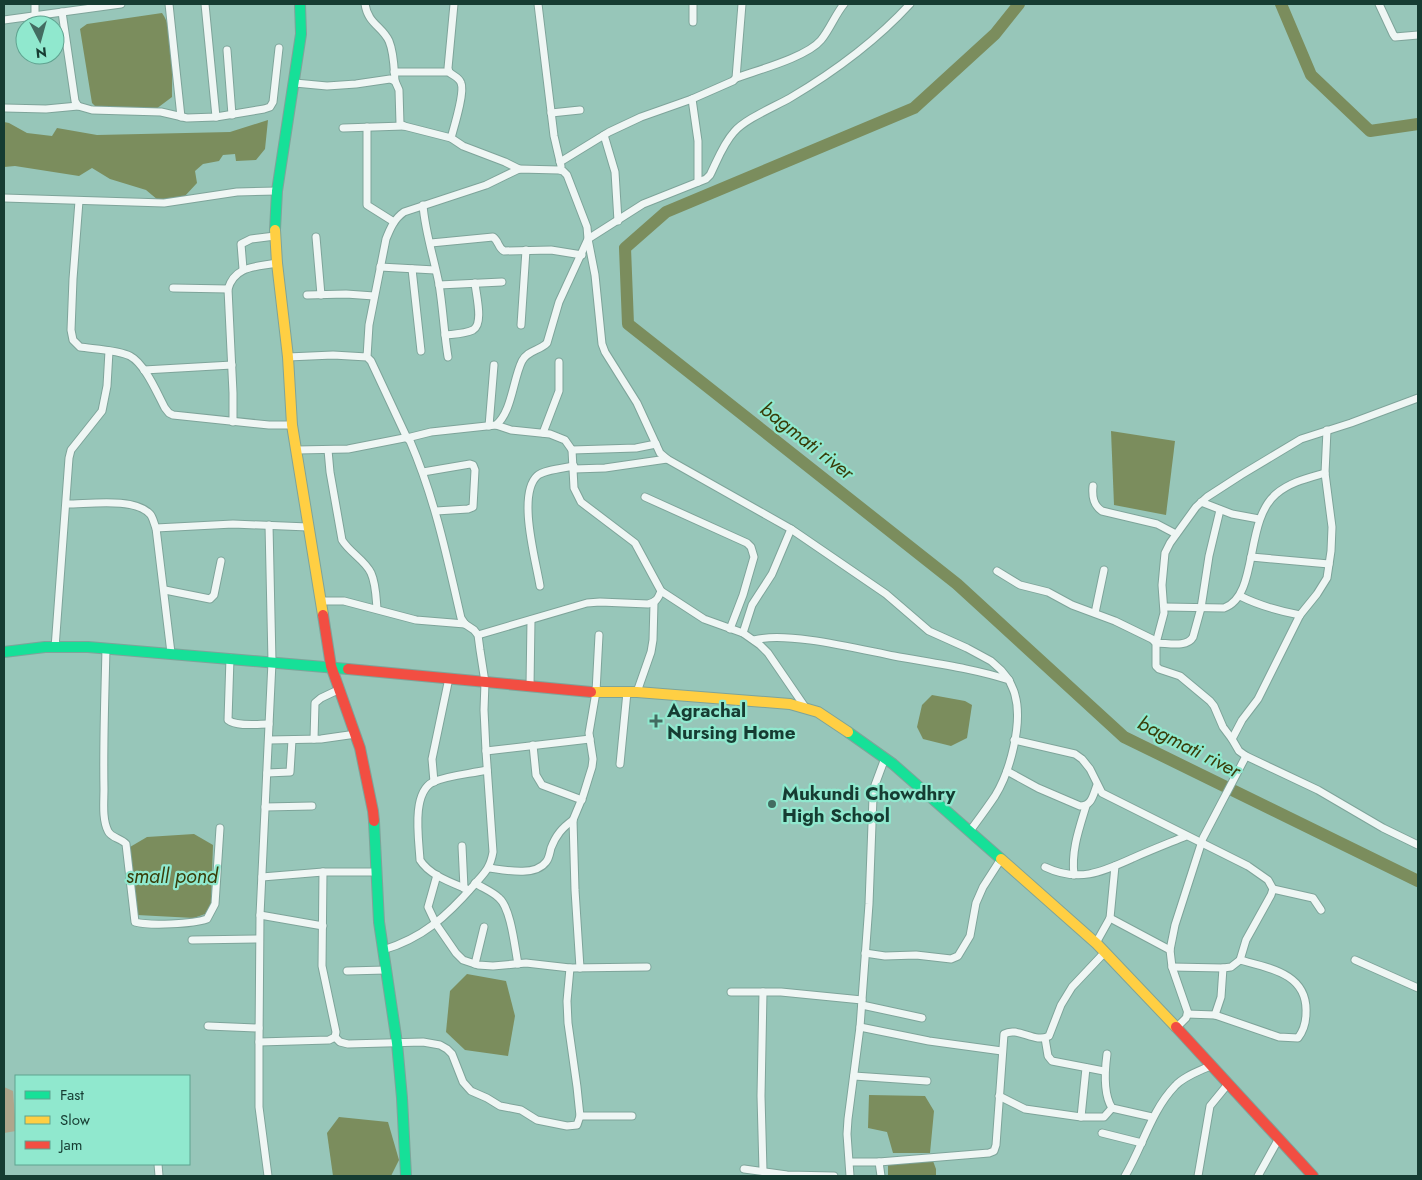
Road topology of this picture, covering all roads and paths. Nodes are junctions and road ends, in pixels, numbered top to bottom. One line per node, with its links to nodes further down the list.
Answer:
1 (35, 4): 15 (street)
2 (116, 4): 14 (street)
3 (169, 4): 31 (street)
4 (205, 4): 32 (street)
5 (300, 4): 24 (main road)
6 (365, 4): 20 (street)
7 (454, 4): 21 (street)
8 (538, 4): 29 (street)
9 (693, 4): 16 (street)
10 (742, 4): 22 (street)
11 (910, 4): 41 (street)
12 (1379, 4): 17 (street)
13 (842, 5): 22 (street)
14 (62, 12): 15 (street); 26 (street)
15 (35, 15)
16 (693, 22)
17 (1418, 35)
18 (279, 48): 30 (street)
19 (227, 50): 30 (street)
20 (394, 72): 21 (street); 23 (street)
21 (449, 72): 37 (street)
22 (736, 78): 25 (street)
23 (395, 81): 24 (street); 33 (street)
24 (295, 83): 42 (main road)
25 (692, 99): 36 (street); 41 (street)
26 (78, 106): 27 (street); 31 (street)
27 (6, 108)
28 (580, 110): 29 (street)
29 (551, 113): 38 (street)
30 (232, 115): 32 (street)
31 (181, 117): 32 (street)
32 (216, 118)
33 (404, 126): 34 (street); 37 (street)
34 (366, 127): 35 (street); 47 (street)
35 (343, 128)
36 (604, 135): 38 (street); 46 (street)
37 (451, 138): 39 (street)
38 (560, 162): 40 (street)
39 (519, 169): 40 (street); 45 (street)
40 (563, 171): 50 (street)
41 (698, 182): 46 (street)
42 (277, 191): 44 (street); 48 (main road)
43 (4, 198): 44 (street)
44 (79, 201): 69 (street)
45 (423, 205): 47 (street); 51 (street)
46 (618, 221): 50 (street)
47 (394, 222): 55 (street)
48 (275, 236): 54 (main road); 56 (street)
49 (316, 237): 65 (street)
50 (588, 239): 53 (street); 85 (street)
51 (430, 243): 52 (street); 58 (street)
52 (526, 250): 53 (street); 67 (street)
53 (582, 255): 81 (street)
54 (277, 263): 56 (street); 71 (main road)
55 (380, 267): 57 (street); 66 (street)
56 (243, 269): 63 (street)
57 (412, 269): 58 (street); 70 (street)
58 (435, 270): 61 (street)
59 (502, 282): 60 (street)
60 (475, 284): 61 (street); 68 (street)
61 (439, 285): 68 (street)
62 (173, 288): 63 (street)
63 (228, 289): 75 (street)
64 (306, 295): 65 (street)
65 (321, 295): 66 (street)
66 (374, 296): 72 (street)
67 (521, 326)
68 (445, 335): 73 (street)
69 (109, 351): 77 (street); 96 (street)
70 (421, 351)
71 (288, 357): 72 (street); 80 (main road)
72 (367, 357): 84 (street)
73 (448, 357)
74 (559, 362): 83 (street)
75 (232, 365): 77 (street); 79 (street)
76 (494, 365): 81 (street)
77 (144, 370): 79 (street)
78 (1418, 398): 82 (street)
79 (233, 422): 80 (street)
80 (292, 426): 86 (main road)
81 (493, 426): 83 (street); 84 (street)
82 (1327, 430): 92 (street); 95 (street)
83 (543, 433): 88 (street)
84 (407, 438): 87 (street); 91 (street)
85 (656, 444): 88 (street); 89 (street)
86 (296, 450): 87 (street); 101 (main road)
87 (328, 450): 118 (street)
88 (572, 450): 90 (street)
89 (666, 459): 90 (street); 103 (street)
90 (574, 467): 110 (street); 112 (street)
91 (423, 472): 98 (street); 98 (street)
92 (1325, 473): 99 (street); 107 (street)
93 (1093, 486): 104 (street)
94 (645, 497): 123 (street)
95 (1201, 502): 97 (street); 104 (street)
96 (67, 504): 102 (street); 129 (street)
97 (1220, 510): 99 (street); 117 (street)
98 (436, 511): 122 (street)
99 (1259, 519): 105 (street)
100 (269, 525): 101 (street); 102 (street); 134 (street)
101 (308, 527): 114 (main road)
102 (156, 528): 111 (street)
103 (791, 529): 124 (street); 137 (street)
104 (1176, 534): 116 (street)
105 (1251, 556): 107 (street); 113 (street)
106 (221, 561): 111 (street)
107 (1329, 564): 120 (street)
108 (1104, 570): 119 (street)
109 (997, 571): 119 (street)
110 (540, 586)
111 (165, 590): 132 (street)
112 (661, 591): 115 (street); 123 (street)
113 (1240, 596): 117 (street); 120 (street)
114 (321, 601): 118 (street); 135 (main road)
115 (654, 603): 121 (street); 142 (street)
116 (1165, 607): 117 (street); 128 (street)
117 (1201, 608): 128 (street)
118 (377, 609): 122 (street)
119 (1095, 613): 128 (street)
120 (1300, 615): 148 (street)
121 (531, 620): 125 (street); 139 (street)
122 (465, 624): 125 (street)
123 (730, 629): 124 (street)
124 (743, 633): 127 (street)
125 (478, 634): 138 (street)
126 (599, 635): 141 (street)
127 (754, 640): 137 (street); 143 (street)
128 (1156, 643): 148 (street)
129 (55, 648): 130 (main road); 131 (main road)
130 (106, 648): 132 (main road); 167 (street)
131 (4, 652)
132 (172, 652): 133 (main road)
133 (230, 658): 134 (main road); 144 (street)
134 (272, 662): 135 (main road); 144 (street)
135 (331, 666): 136 (main road); 140 (main road)
136 (450, 678): 138 (main road); 160 (street)
137 (1009, 680): 151 (street)
138 (484, 682): 139 (main road); 153 (street)
139 (530, 686): 141 (main road)
140 (340, 689): 145 (main road); 146 (street)
141 (596, 692): 142 (main road); 147 (street)
142 (632, 692): 143 (main road); 156 (street)
143 (805, 707): 155 (main road)
144 (269, 724): 149 (street)
145 (356, 734): 146 (street); 178 (main road)
146 (314, 739): 150 (street)
147 (590, 739): 152 (street); 162 (street)
148 (1232, 739): 154 (street)
149 (269, 740): 150 (street); 159 (street)
150 (292, 740): 159 (street)
151 (1014, 740): 158 (street); 161 (street)
152 (533, 745): 153 (street); 162 (street)
153 (486, 751): 157 (street)
154 (1246, 756): 170 (street); 171 (street)
155 (885, 758): 168 (main road); 197 (street)
156 (620, 764)
157 (487, 770): 160 (street); 176 (street)
158 (1007, 771): 164 (street); 168 (street)
159 (267, 773): 165 (street)
160 (434, 782): 179 (street)
161 (1097, 785): 164 (street); 169 (street)
162 (582, 800): 166 (street)
163 (312, 806): 165 (street)
164 (1086, 806): 180 (street)
165 (265, 807): 181 (street)
166 (573, 820): 176 (street); 205 (street)
167 (220, 828)
168 (970, 831): 173 (main road)
169 (1186, 836): 170 (street); 175 (street)
170 (1202, 841): 184 (street); 195 (street)
171 (1418, 845)
172 (462, 846): 183 (street)
173 (1001, 859): 193 (main road); 197 (street)
174 (1045, 866): 180 (street)
175 (1115, 866): 180 (street); 187 (street)
176 (489, 868): 182 (street)
177 (323, 872): 178 (street); 181 (street); 189 (street)
178 (376, 872): 194 (main road)
179 (437, 875): 183 (street); 188 (street)
180 (1074, 875)
181 (262, 877): 186 (street)
182 (475, 883): 183 (street); 201 (street)
183 (467, 889): 188 (street)
184 (1273, 889): 185 (street); 198 (street)
185 (1321, 910)
186 (260, 916): 189 (street); 191 (street)
187 (1110, 918): 193 (street); 195 (street)
188 (436, 924): 194 (street); 200 (street)
189 (323, 926): 220 (street)
190 (484, 928): 200 (street)
191 (259, 939): 192 (street); 218 (street)
192 (192, 940)
193 (1096, 943): 196 (main road)
194 (383, 950): 207 (main road)
195 (1170, 950): 203 (street)
196 (1105, 952): 217 (main road); 221 (street)
197 (865, 953): 212 (street)
198 (1240, 960): 206 (street); 214 (street)
199 (1356, 960): 209 (street)
200 (475, 964): 201 (street)
201 (518, 964): 204 (street)
202 (647, 967): 205 (street)
203 (1172, 967): 206 (street); 213 (street)
204 (570, 968): 205 (street); 234 (street)
205 (580, 968)
206 (1223, 968): 214 (street)
207 (386, 970): 208 (street); 223 (main road)
208 (347, 971)
209 (1418, 988)
210 (731, 992): 211 (street)
211 (763, 992): 212 (street); 244 (street)
212 (862, 1002): 215 (street); 219 (street)
213 (1187, 1014): 214 (street); 217 (street)
214 (1215, 1015)
215 (922, 1018)
216 (208, 1026): 218 (street)
217 (1177, 1027): 226 (main road)
218 (259, 1028): 222 (street)
219 (860, 1028): 224 (street); 229 (street)
220 (335, 1037): 222 (street); 223 (street)
221 (1045, 1038): 224 (street); 227 (street)
222 (259, 1042): 245 (street)
223 (397, 1043): 234 (street); 246 (main road)
224 (1002, 1051): 232 (street)
225 (1107, 1054): 228 (street)
226 (1212, 1065): 231 (main road); 237 (street)
227 (1086, 1068): 228 (street); 236 (street)
228 (1104, 1072): 233 (street)
229 (854, 1076): 230 (street); 241 (street)
230 (927, 1081)
231 (1228, 1084): 239 (main road); 251 (street)
232 (999, 1096): 236 (street); 242 (street)
233 (1112, 1108): 236 (street); 237 (street)
234 (580, 1116): 235 (street)
235 (632, 1116)
236 (1081, 1117)
237 (1152, 1117): 240 (street)
238 (1102, 1133): 240 (street)
239 (1278, 1140): 252 (street); 253 (main road)
240 (1142, 1142): 250 (street)
241 (850, 1162): 242 (street); 248 (street)
242 (879, 1162): 249 (street)
243 (744, 1169): 244 (street)
244 (763, 1170): 247 (street)
245 (268, 1176)
246 (406, 1176)
247 (834, 1176)
248 (850, 1176)
249 (881, 1176)
250 (1125, 1176)
251 (1198, 1176)
252 (1258, 1176)
253 (1313, 1176)

